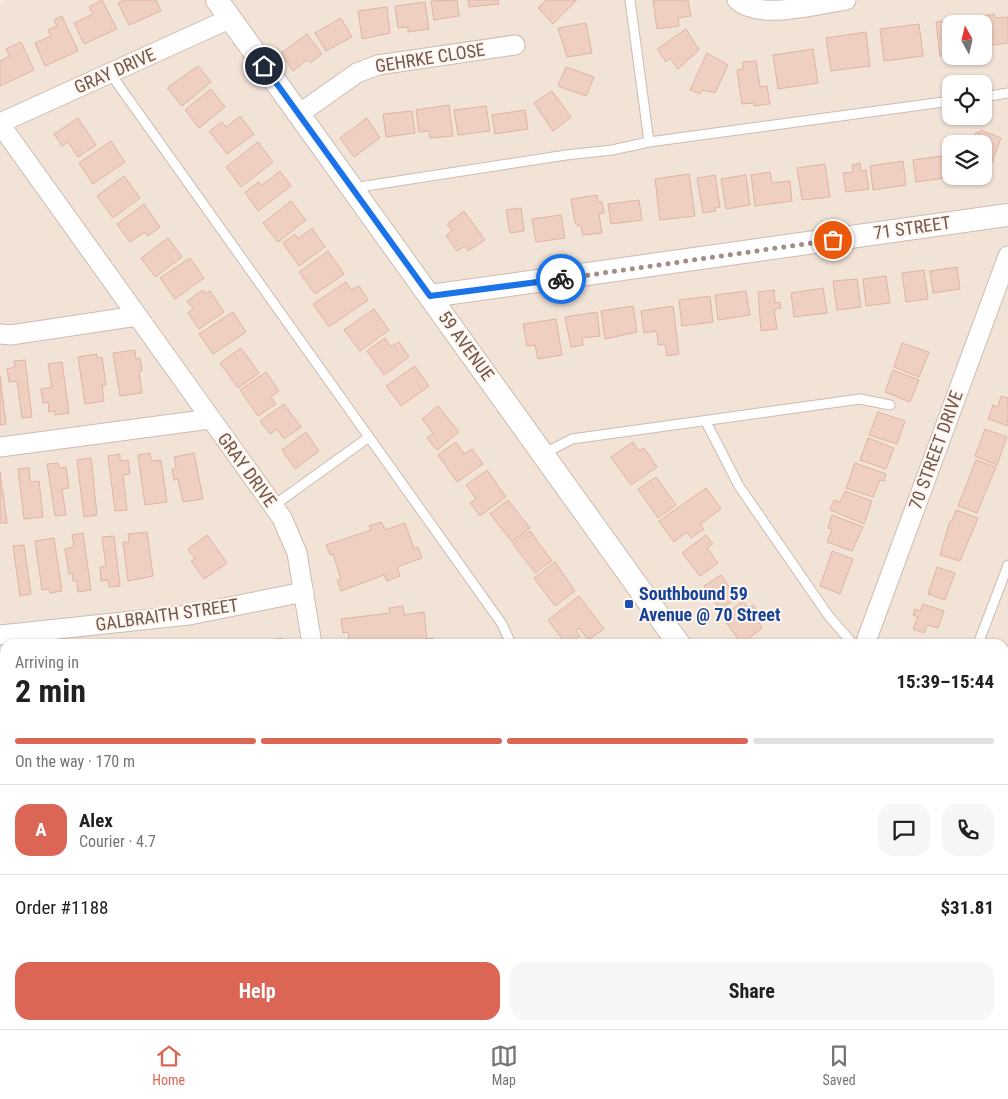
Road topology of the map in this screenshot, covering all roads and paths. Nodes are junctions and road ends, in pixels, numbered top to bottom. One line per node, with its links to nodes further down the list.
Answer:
1 (217, 0): 5 (street, 59 AVENUE)
2 (630, 0): 13 (lane)
3 (737, 0): 4 (street)
4 (846, 0)
5 (229, 19): 7 (street, GRAY DRIVE); 11 (street, 59 AVENUE)
6 (515, 45): 11 (street, GEHRKE CLOSE)
7 (110, 73): 12 (street, GRAY DRIVE); 23 (lane)
8 (1008, 93): 9 (lane)
9 (992, 96)
10 (942, 102): 13 (lane)
11 (299, 114): 14 (street, 59 AVENUE)
12 (0, 123): 18 (street, GRAY DRIVE)
13 (649, 142): 14 (lane)
14 (352, 188): 17 (street, 59 AVENUE)
15 (1008, 215): 17 (street, 71 STREET)
16 (1008, 256): 34 (street, 70 STREET DRIVE)
17 (430, 296): 25 (street, 59 AVENUE)
18 (137, 316): 19 (street); 21 (street, GRAY DRIVE)
19 (0, 334)
20 (890, 405): 22 (lane)
21 (210, 419): 24 (street); 26 (street, GRAY DRIVE)
22 (706, 422): 25 (lane); 33 (lane)
23 (369, 437): 26 (lane); 31 (lane)
24 (0, 447)
25 (543, 454): 32 (street, 59 AVENUE)
26 (273, 506): 28 (street, GRAY DRIVE)
27 (1008, 565): 35 (lane)
28 (304, 592): 29 (street, GALBRAITH STREET); 30 (street, GRAY DRIVE)
29 (0, 635)
30 (311, 639)
31 (509, 639)
32 (675, 639)
33 (848, 639)
34 (866, 639)
35 (980, 639)

